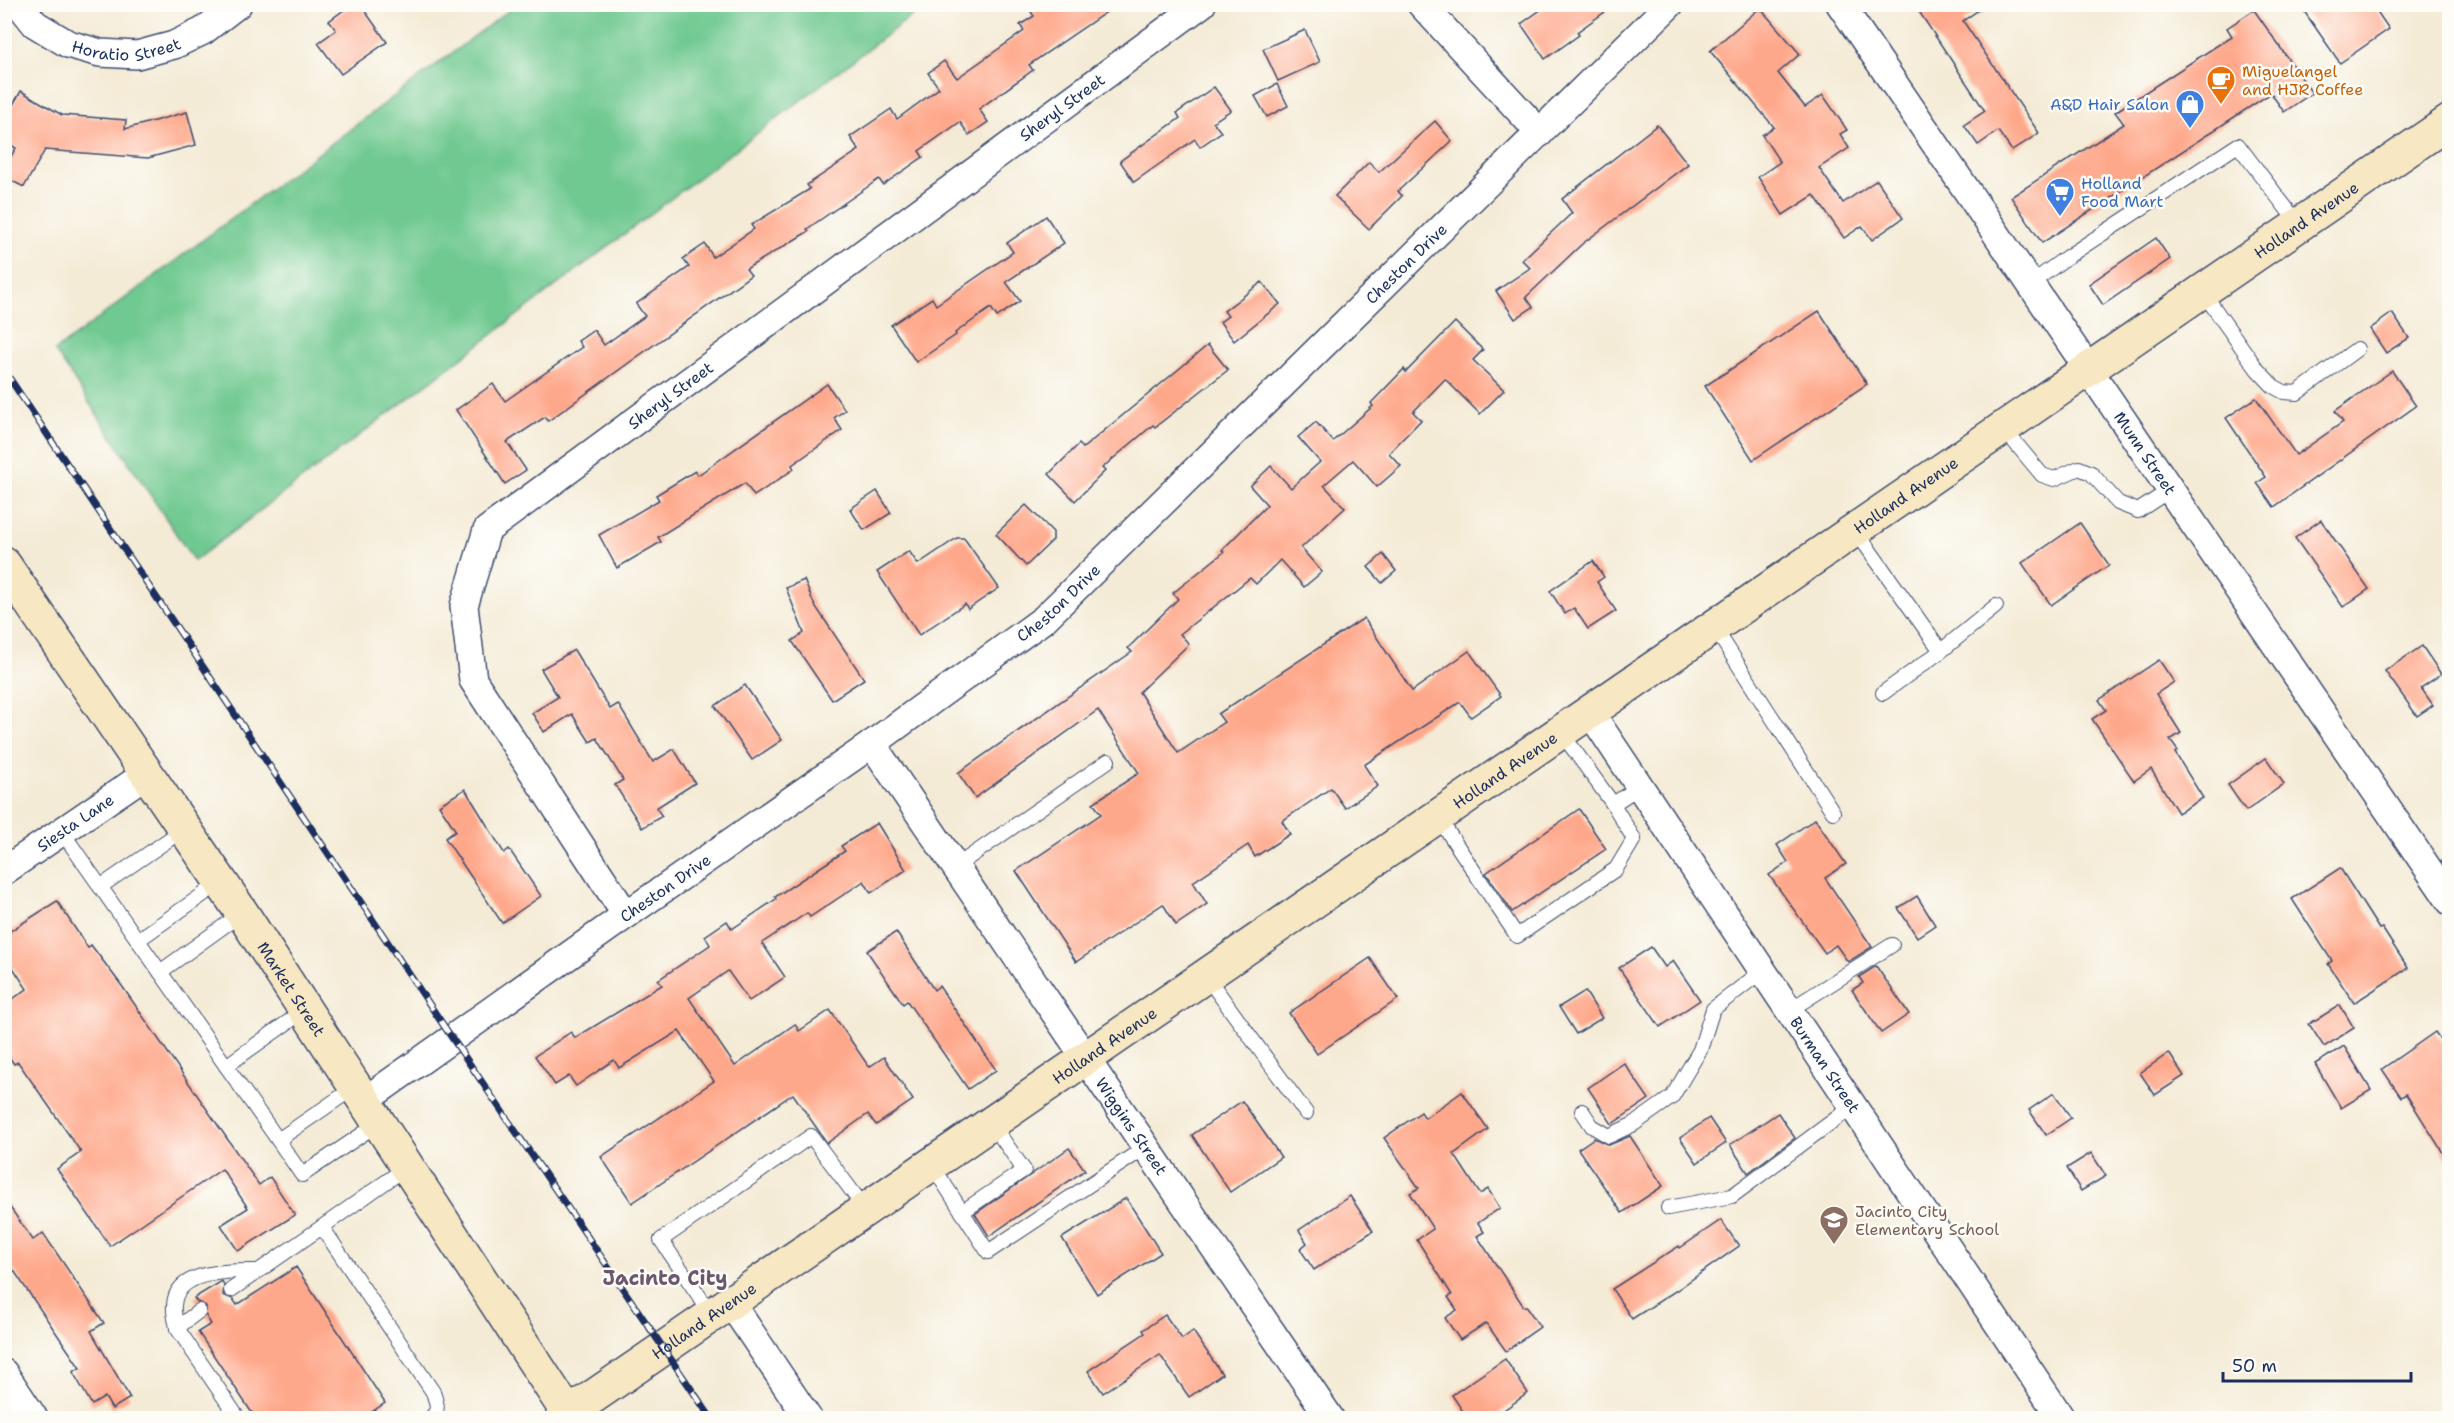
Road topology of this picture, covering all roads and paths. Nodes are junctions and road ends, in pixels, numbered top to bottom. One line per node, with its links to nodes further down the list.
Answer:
1 (19, 4): 2 (street, Horatio Street)
2 (238, 4)
3 (1202, 4): 39 (street, Sheryl Street)
4 (1421, 4): 8 (street)
5 (1670, 4): 8 (street, Cheston Drive)
6 (1840, 4): 10 (street, Munn Street)
7 (2450, 121): 9 (main road, Holland Avenue)
8 (1540, 133): 24 (street, Cheston Drive)
9 (2299, 225): 10 (lane); 11 (main road, Holland Avenue)
10 (2030, 284): 13 (street, Munn Street)
11 (2202, 291): 12 (lane); 13 (main road, Holland Avenue)
12 (2357, 349)
13 (2088, 370): 14 (main road, Holland Avenue); 15 (street, Munn Street)
14 (2003, 428): 15 (lane); 16 (main road, Holland Avenue)
15 (2170, 490): 37 (street, Munn Street)
16 (1855, 530): 19 (main road, Holland Avenue); 20 (lane)
17 (4, 564): 26 (main road, Market Street)
18 (1996, 606): 20 (lane)
19 (1714, 627): 22 (main road, Holland Avenue); 29 (lane)
20 (1941, 651): 21 (lane)
21 (1883, 693)
22 (1590, 712): 23 (main road, Holland Avenue); 27 (street, Burman Street)
23 (1561, 732): 28 (lane); 30 (main road, Holland Avenue)
24 (872, 744): 33 (street, Wiggins Street); 39 (street, Cheston Drive)
25 (1107, 761): 33 (lane)
26 (146, 774): 31 (main road, Market Street); 32 (street, Siesta Lane)
27 (1640, 787): 28 (lane); 43 (street, Burman Street)
28 (1613, 804): 30 (lane)
29 (1833, 812)
30 (1438, 817): 44 (main road, Holland Avenue)
31 (184, 829): 35 (main road, Market Street); 36 (lane)
32 (62, 832): 34 (street, Siesta Lane); 36 (lane)
33 (955, 867): 47 (street, Wiggins Street)
34 (4, 871)
35 (220, 882): 38 (main road, Market Street); 40 (lane)
36 (100, 887): 40 (lane)
37 (2450, 901)
38 (242, 913): 42 (lane); 45 (main road, Market Street)
39 (626, 915): 49 (street, Cheston Drive)
40 (138, 940): 42 (lane)
41 (1892, 945): 46 (lane)
42 (160, 972): 48 (lane)
43 (1761, 972): 46 (street, Burman Street); 51 (lane)
44 (1206, 976): 47 (main road, Holland Avenue); 52 (lane)
45 (305, 1010): 48 (lane); 49 (main road, Market Street)
46 (1788, 1011): 50 (street, Burman Street)
47 (1086, 1059): 53 (main road, Holland Avenue); 55 (street, Wiggins Street)
48 (226, 1066): 54 (lane)
49 (366, 1104): 54 (lane); 54 (lane); 57 (main road, Market Street)
50 (1852, 1106): 58 (lane); 74 (street, Burman Street)
51 (1582, 1111)
52 (1306, 1113)
53 (992, 1124): 56 (main road, Holland Avenue); 60 (lane)
54 (279, 1140)
55 (1146, 1147): 60 (lane); 73 (street, Wiggins Street)
56 (932, 1165): 59 (main road, Holland Avenue); 60 (lane)
57 (407, 1167): 61 (lane); 68 (main road, Market Street)
58 (1668, 1208)
59 (866, 1210): 64 (main road, Holland Avenue); 64 (lane)
60 (962, 1212)
61 (322, 1227): 62 (lane); 71 (lane)
62 (257, 1271): 63 (lane); 66 (lane)
63 (231, 1290)
64 (722, 1309): 68 (main road, Holland Avenue); 72 (street)
65 (199, 1311): 66 (lane)
66 (177, 1328): 70 (lane)
67 (4, 1373): 69 (street)
68 (568, 1417)
69 (34, 1419)
70 (238, 1419)
71 (430, 1419)
72 (808, 1419)
73 (1330, 1419)
74 (2061, 1419)

